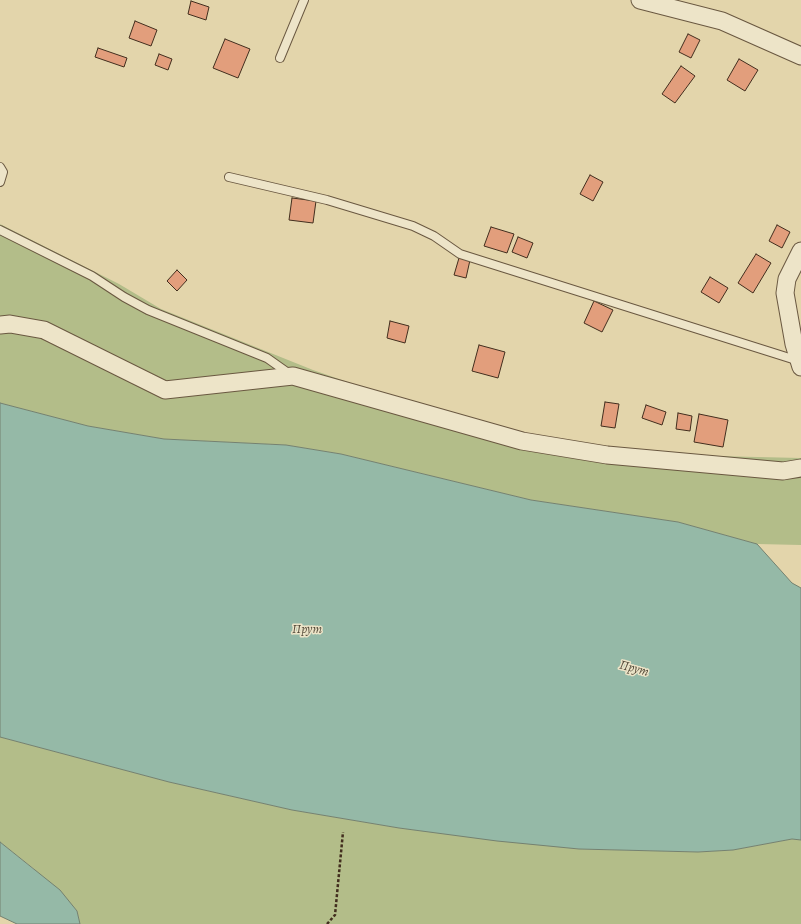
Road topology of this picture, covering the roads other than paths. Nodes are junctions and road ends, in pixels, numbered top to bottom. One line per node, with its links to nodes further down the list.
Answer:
1 (304, 0): 4 (lane)
2 (640, 0): 3 (street)
3 (801, 56)
4 (280, 58)
5 (0, 168): 7 (lane)
6 (229, 177): 11 (lane)
7 (0, 182)
8 (0, 230): 12 (lane)
9 (801, 251): 11 (street)
10 (0, 325): 12 (street)
11 (800, 364)
12 (293, 376): 13 (street)
13 (801, 468)

